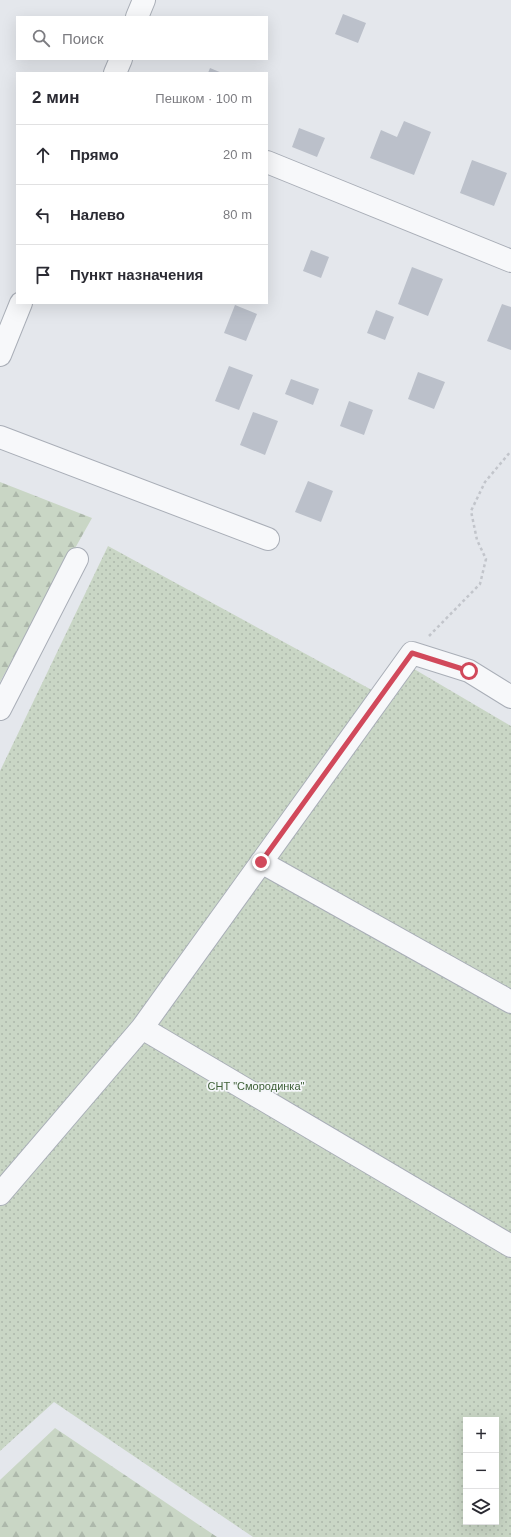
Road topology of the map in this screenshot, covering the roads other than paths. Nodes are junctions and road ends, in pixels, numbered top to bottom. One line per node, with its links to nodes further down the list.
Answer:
1 (144, 0): 2 (street)
2 (137, 16)
3 (121, 60): 4 (street)
4 (115, 72)
5 (268, 162): 6 (street)
6 (511, 261)
7 (21, 304): 8 (street)
8 (0, 355)
9 (0, 437): 10 (street)
10 (268, 538)
11 (77, 559): 13 (street)
12 (511, 697): 14 (street)
13 (0, 709)
14 (261, 862): 15 (street); 16 (street)
15 (511, 1002)
16 (142, 1028): 17 (street); 18 (street)
17 (0, 1194)
18 (511, 1246)

